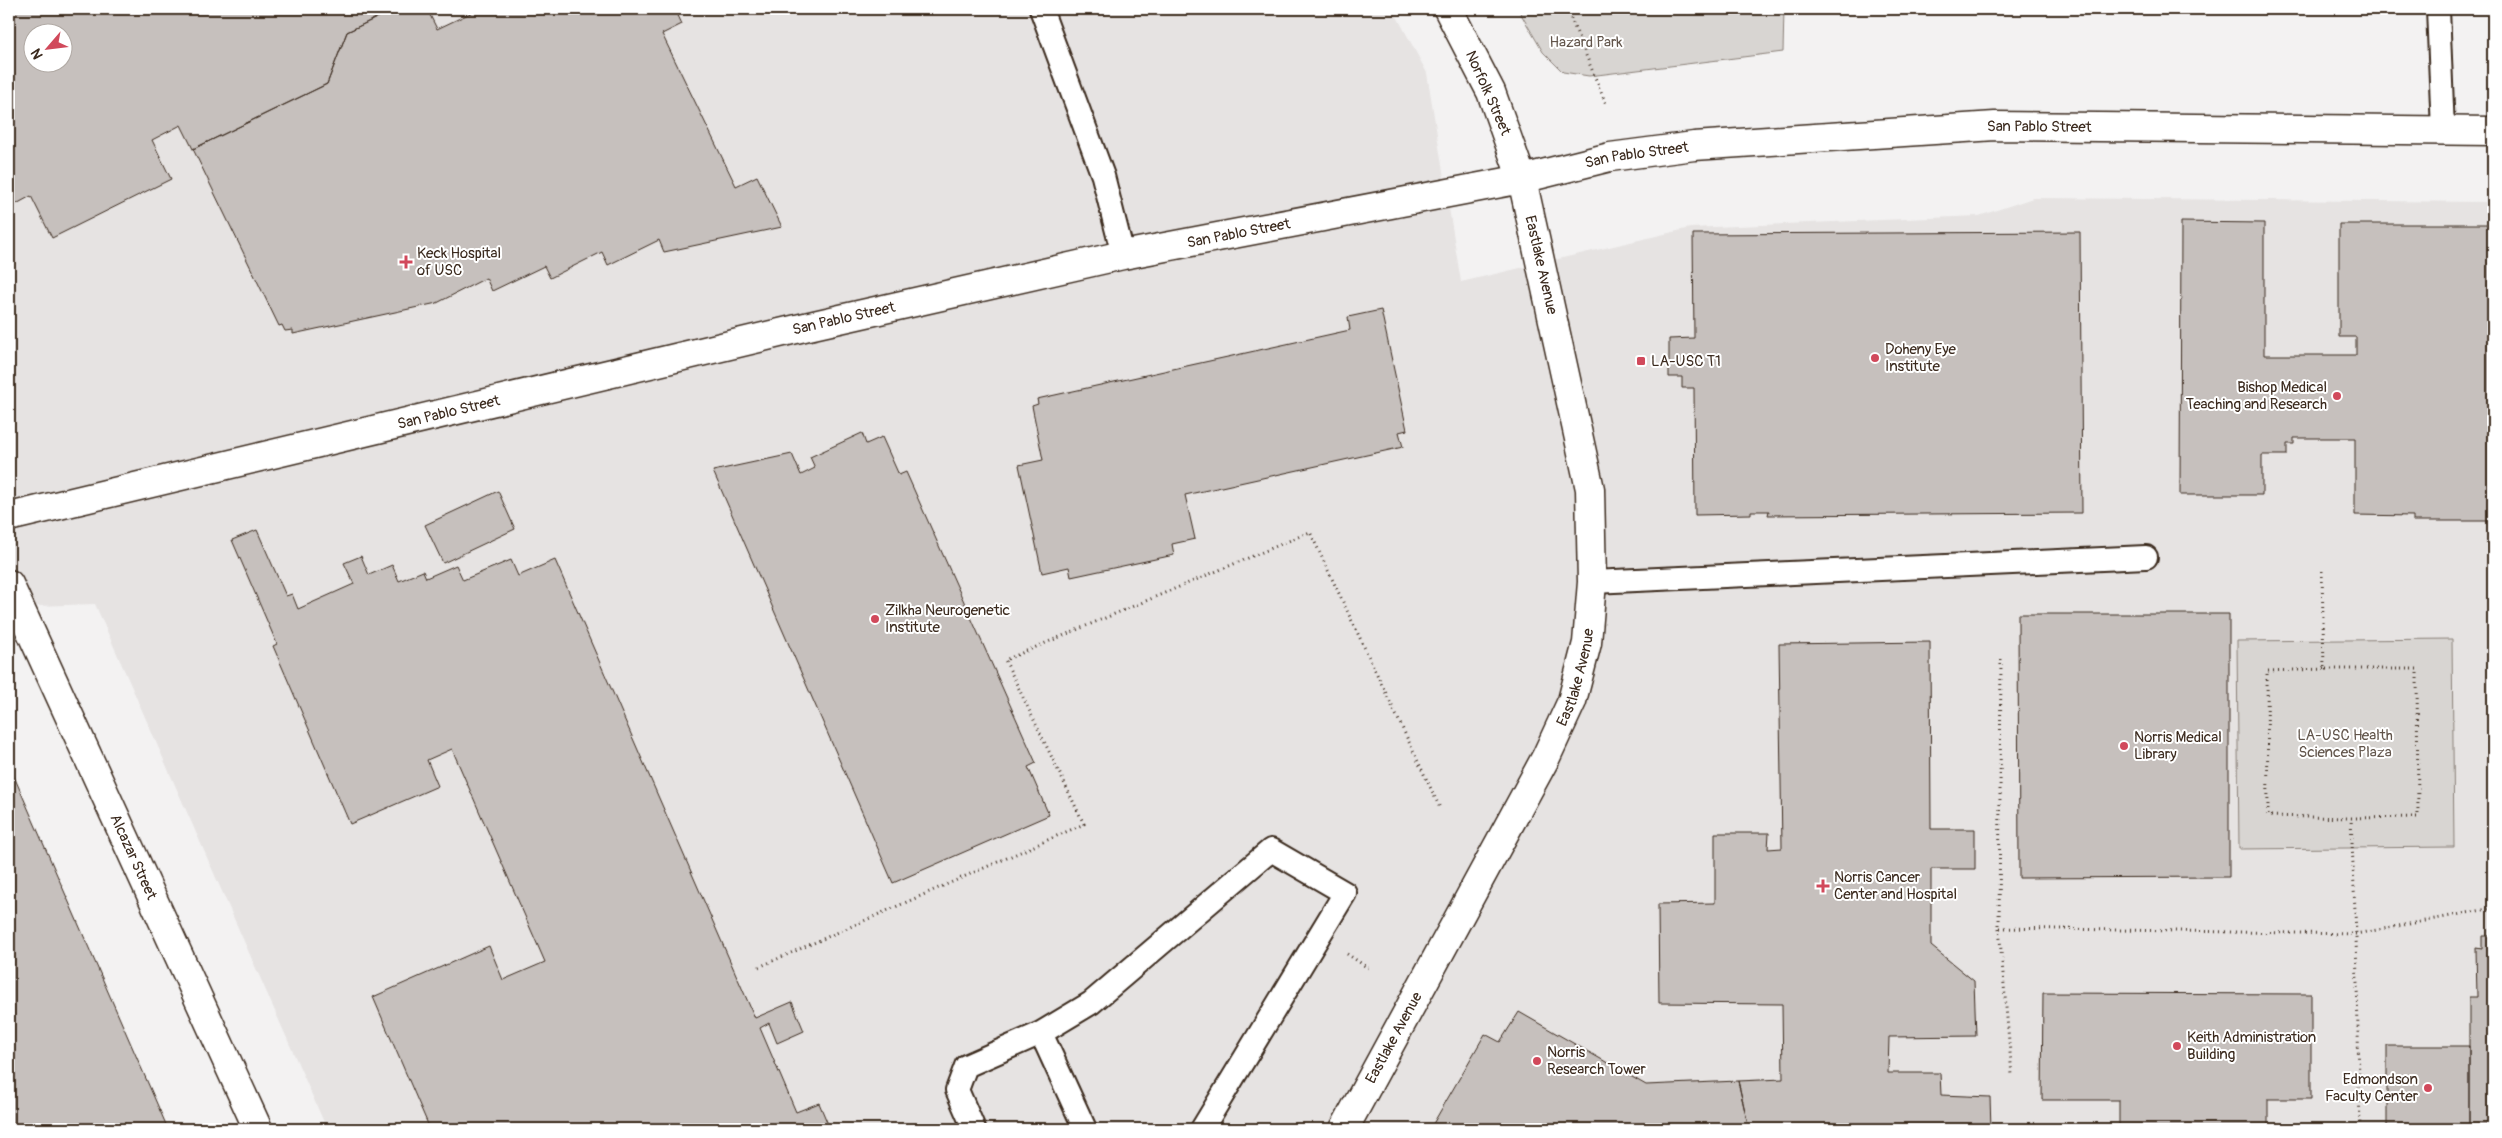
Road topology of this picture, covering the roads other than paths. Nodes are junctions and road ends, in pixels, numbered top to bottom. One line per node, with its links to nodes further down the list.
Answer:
1 (1041, 9): 7 (lane)
2 (1448, 9): 6 (street, Norfolk Street)
3 (2438, 9): 4 (lane)
4 (2443, 130): 5 (street, San Pablo Street); 6 (street, San Pablo Street)
5 (2493, 131)
6 (1522, 179): 7 (street, San Pablo Street); 10 (street, Eastlake Avenue)
7 (1123, 255): 8 (street, San Pablo Street)
8 (9, 517)
9 (2146, 557): 10 (lane)
10 (1592, 582): 17 (street, Eastlake Avenue)
11 (9, 584): 13 (street, Alcazar Street)
12 (1041, 1033): 14 (lane); 15 (lane); 16 (lane)
13 (258, 1129)
14 (974, 1129)
15 (1085, 1129)
16 (1202, 1129)
17 (1344, 1129)

